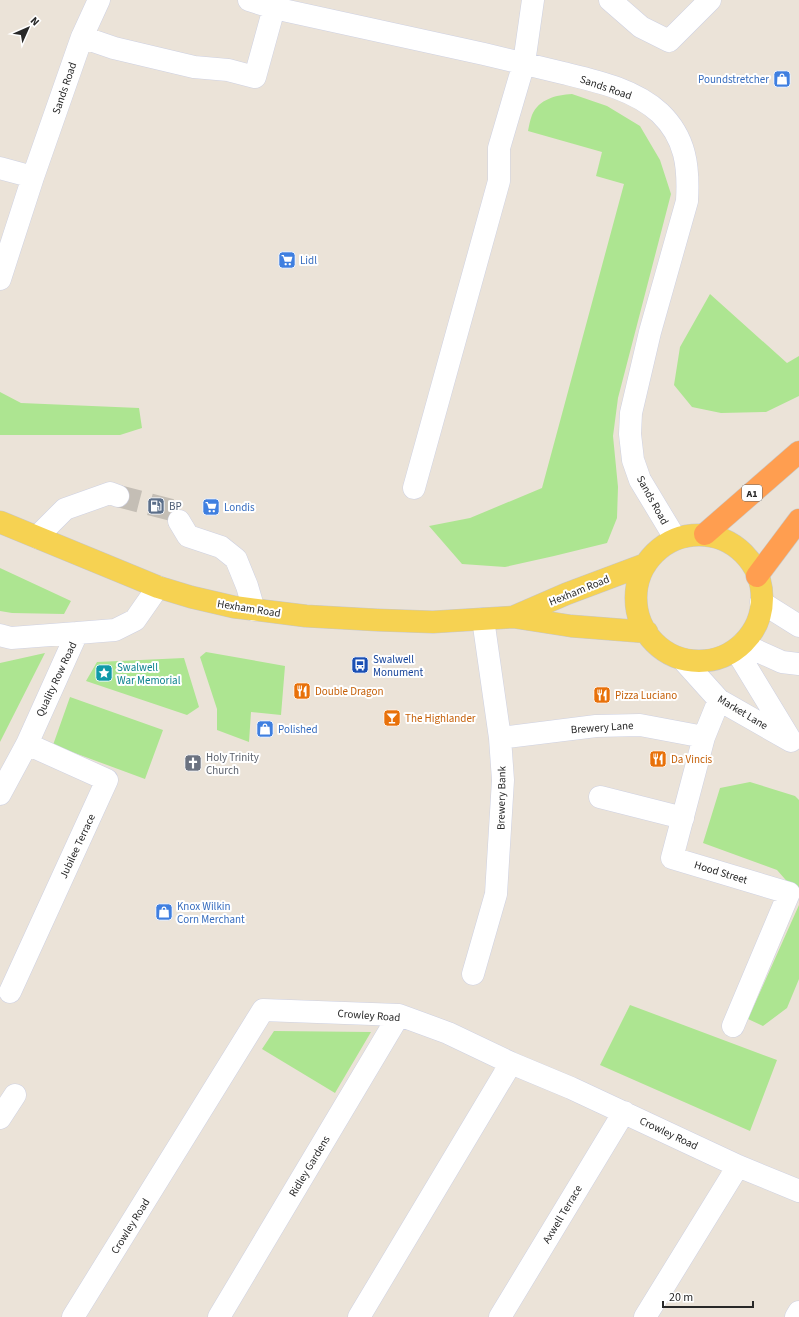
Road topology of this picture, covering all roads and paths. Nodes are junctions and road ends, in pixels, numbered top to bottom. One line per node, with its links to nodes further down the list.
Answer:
1 (99, 0): 7 (street, Sands Road)
2 (249, 0): 6 (street, Sands Road)
3 (533, 0): 8 (street)
4 (610, 0): 5 (street)
5 (710, 0)
6 (274, 8): 7 (street); 8 (street, Sands Road)
7 (82, 37): 10 (street, Sands Road)
8 (524, 63): 13 (street); 20 (street, Sands Road)
9 (0, 168): 10 (street)
10 (33, 177): 11 (street, Sands Road)
11 (0, 279)
12 (799, 452): 18 (highway, A1)
13 (414, 488)
14 (118, 496): 19 (street)
15 (799, 520): 22 (highway)
16 (179, 521): 25 (street)
17 (0, 522): 19 (main road, Hexham Road)
18 (705, 534): 20 (main road); 22 (main road)
19 (39, 538): 23 (main road, Hexham Road)
20 (675, 538): 21 (main road)
21 (646, 564): 26 (main road, Hexham Road); 30 (main road)
22 (756, 576): 24 (main road)
23 (158, 587): 25 (main road, Hexham Road); 29 (street, Quality Row Road)
24 (761, 602): 28 (street); 32 (main road)
25 (254, 610): 27 (main road, Hexham Road)
26 (513, 617): 27 (main road, Hexham Road); 30 (main road, Hexham Road)
27 (483, 619): 37 (street, Brewery Bank)
28 (799, 626)
29 (78, 632): 31 (street); 38 (street, Quality Row Road)
30 (647, 632): 33 (main road)
31 (0, 635)
32 (739, 647): 33 (main road); 34 (street); 39 (street, Market Lane)
33 (683, 660): 35 (street, Market Lane)
34 (799, 664)
35 (719, 700): 36 (street, Hood Street); 39 (street, Market Lane)
36 (704, 737): 37 (street, Brewery Lane); 42 (street, Hood Street)
37 (500, 738): 43 (street, Brewery Bank)
38 (26, 744): 40 (street, Quality Row Road); 44 (street, Jubilee Terrace)
39 (795, 745)
40 (0, 794)
41 (600, 797): 42 (street)
42 (683, 818): 46 (street, Hood Street)
43 (473, 974)
44 (10, 992)
45 (399, 1015): 47 (street, Crowley Road); 54 (street, Crowley Road); 55 (street, Ridley Gardens)
46 (733, 1026)
47 (511, 1064): 49 (street, Crowley Road); 56 (street)
48 (15, 1095): 50 (street)
49 (624, 1112): 51 (street, Crowley Road); 57 (street, Axwell Terrace)
50 (0, 1118)
51 (738, 1166): 52 (street, Crowley Road); 58 (street)
52 (799, 1192)
53 (799, 1312): 59 (street)
54 (73, 1317)
55 (219, 1317)
56 (359, 1317)
57 (500, 1317)
58 (645, 1317)
59 (796, 1317)

